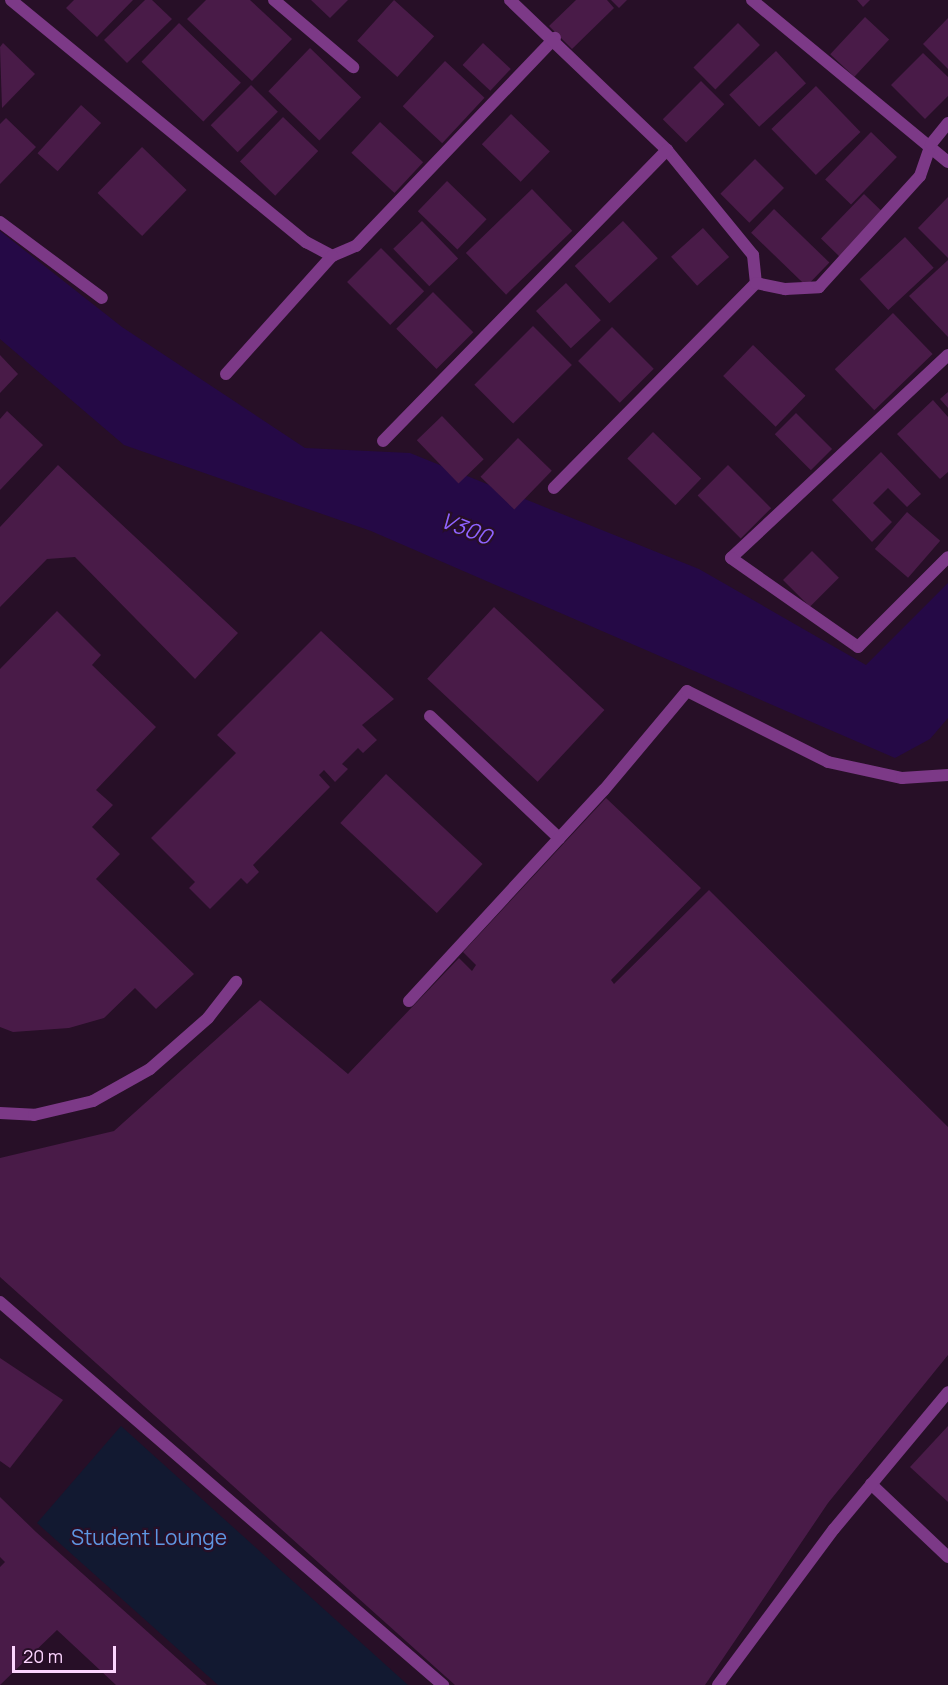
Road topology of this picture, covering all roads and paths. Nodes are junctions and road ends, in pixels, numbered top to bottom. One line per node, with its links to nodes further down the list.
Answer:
1 (11, 0): 12 (street)
2 (274, 0): 6 (street)
3 (510, 0): 5 (street)
4 (753, 0): 8 (street)
5 (555, 38): 9 (street); 12 (street)
6 (353, 67)
7 (948, 123): 8 (street)
8 (931, 144): 10 (street); 13 (street)
9 (667, 150): 13 (street); 17 (street)
10 (948, 162)
11 (0, 222): 14 (street)
12 (332, 256): 16 (street)
13 (756, 283): 18 (street)
14 (102, 298)
15 (948, 354): 19 (street)
16 (226, 374)
17 (383, 441)
18 (554, 488)
19 (948, 557)
20 (430, 716): 22 (street)
21 (948, 775): 22 (street)
22 (559, 838): 24 (street)
23 (236, 982): 25 (street)
24 (409, 1001)
25 (0, 1113)
26 (0, 1302): 30 (street)
27 (948, 1392): 28 (street)
28 (872, 1484): 29 (street); 31 (street)
29 (948, 1557)
30 (443, 1685)
31 (718, 1685)

